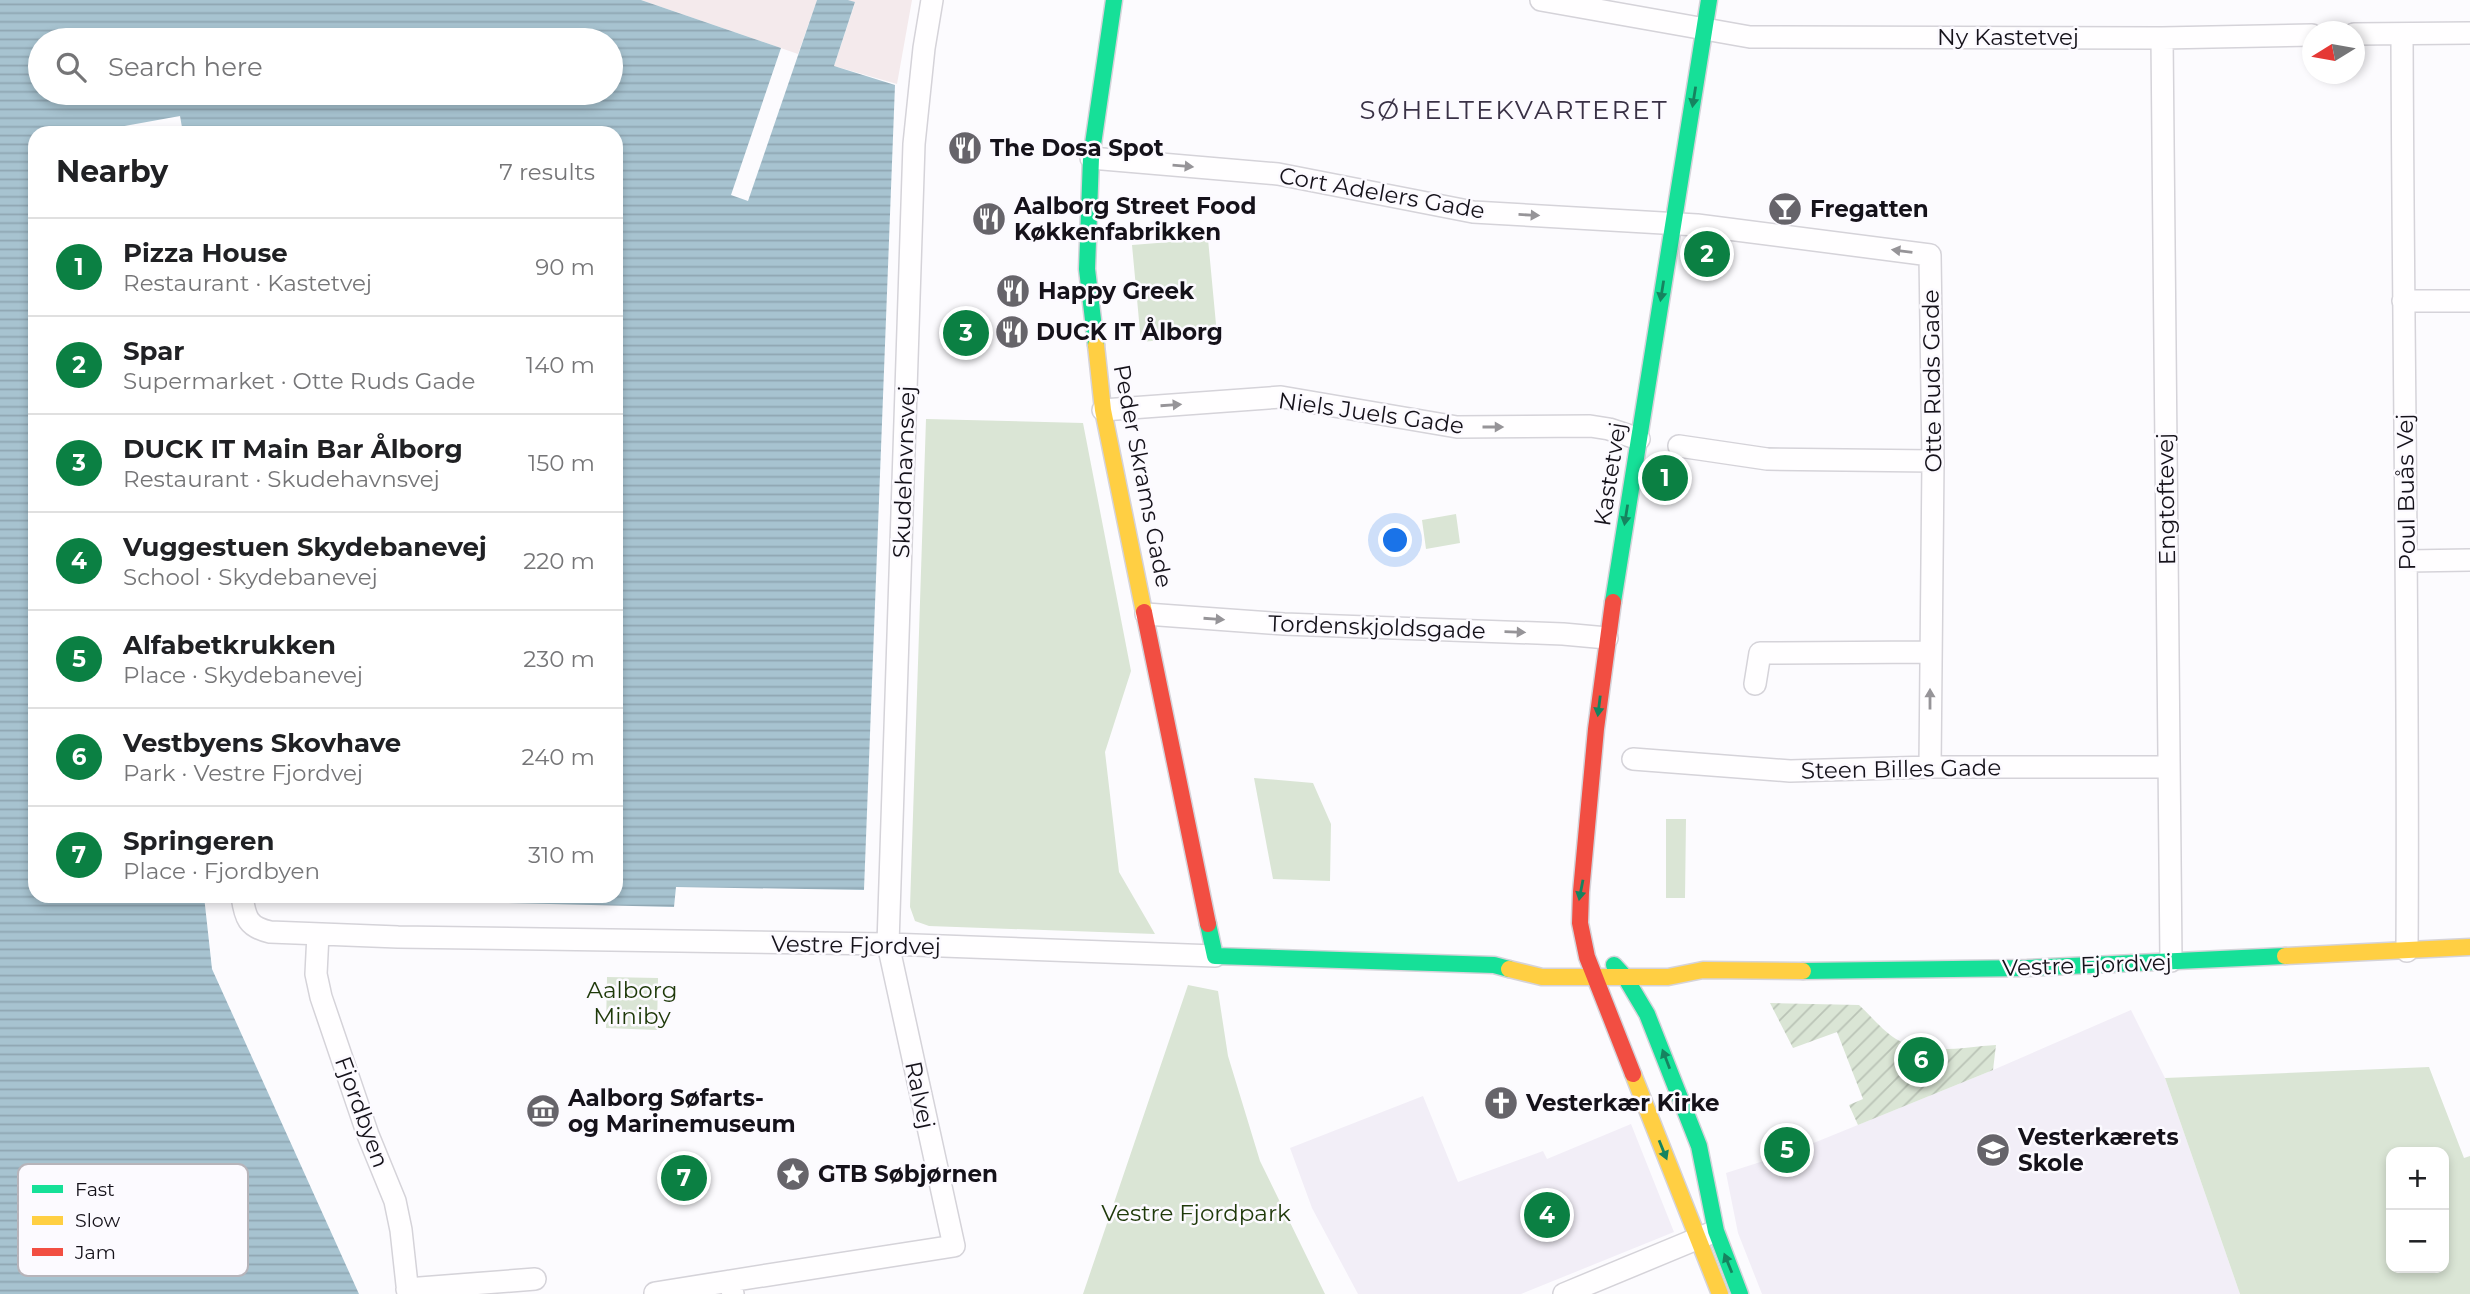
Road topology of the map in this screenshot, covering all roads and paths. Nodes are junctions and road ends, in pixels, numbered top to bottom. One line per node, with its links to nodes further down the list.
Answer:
1 (932, 0): 30 (street, Skudehavnsvej)
2 (1114, 0): 11 (street, Peder Skrams Gade)
3 (1541, 0): 5 (street, Ny Kastetvej)
4 (1709, 0): 5 (street, Kastetvej)
5 (1704, 30): 10 (street, Ny Kastetvej); 12 (street, Kastetvej, one-way to 12)
6 (2470, 33): 8 (street)
7 (2365, 34): 8 (street)
8 (2402, 34): 13 (street, Poul Buås Vej)
9 (2302, 35): 10 (street, Ny Kastetvej)
10 (2162, 38): 27 (street, Engtoftevej)
11 (1091, 158): 12 (street, Cort Adelers Gade, one-way to 12); 15 (street, Peder Skrams Gade)
12 (1673, 223): 16 (street, Kastetvej, one-way to 16); 18 (street, Otte Ruds Gade, one-way to 12)
13 (2403, 301): 14 (street); 20 (street, Poul Buås Vej)
14 (2470, 301)
15 (1103, 410): 16 (street, Niels Juels Gade, one-way to 16); 21 (street, Peder Skrams Gade)
16 (1639, 439): 22 (street, Kastetvej, one-way to 22)
17 (1679, 446): 18 (street)
18 (1934, 461): 23 (street, Otte Ruds Gade)
19 (2470, 560): 20 (street)
20 (2408, 561): 32 (street, Poul Buås Vej)
21 (1146, 614): 22 (street, Tordenskjoldsgade, one-way to 22); 33 (street, Peder Skrams Gade)
22 (1607, 638): 35 (street, Kastetvej, one-way to 35)
23 (1930, 652): 24 (street); 26 (street, Otte Ruds Gade, one-way to 23)
24 (1755, 684)
25 (1633, 759): 26 (street, Steen Billes Gade)
26 (1930, 767): 27 (street, Steen Billes Gade)
27 (2169, 767): 39 (street, Engtoftevej)
28 (244, 903): 29 (street, Vestre Fjordvej)
29 (318, 934): 30 (street, Vestre Fjordvej); 47 (street, Fjordbyen)
30 (888, 944): 33 (street, Vestre Fjordvej); 46 (street, Ralvej)
31 (2470, 947): 32 (street, Vestre Fjordvej)
32 (2407, 951): 39 (street, Vestre Fjordvej)
33 (1215, 956): 40 (street, Vestre Fjordvej)
34 (1533, 957): 40 (street, Vestre Fjordvej)
35 (1582, 957): 36 (street); 42 (street, Kastetvej)
36 (1607, 957): 37 (street); 43 (street)
37 (1634, 958)
38 (1670, 958): 41 (street, Vestre Fjordvej)
39 (2171, 961): 41 (street, Vestre Fjordvej)
40 (1494, 965): 42 (street, Vestre Fjordvej)
41 (1703, 970): 43 (street, Vestre Fjordvej)
42 (1594, 977): 43 (street, Vestre Fjordvej); 44 (street, Kastetvej, one-way to 44)
43 (1626, 977): 44 (street, one-way to 43)
44 (1707, 1235): 49 (street); 50 (street); 51 (street, one-way to 44)
45 (535, 1279): 47 (street, Fjordbyen)
46 (732, 1287): 48 (street)
47 (407, 1292)
48 (655, 1293)
49 (1564, 1294)
50 (1720, 1294)
51 (1740, 1294)

